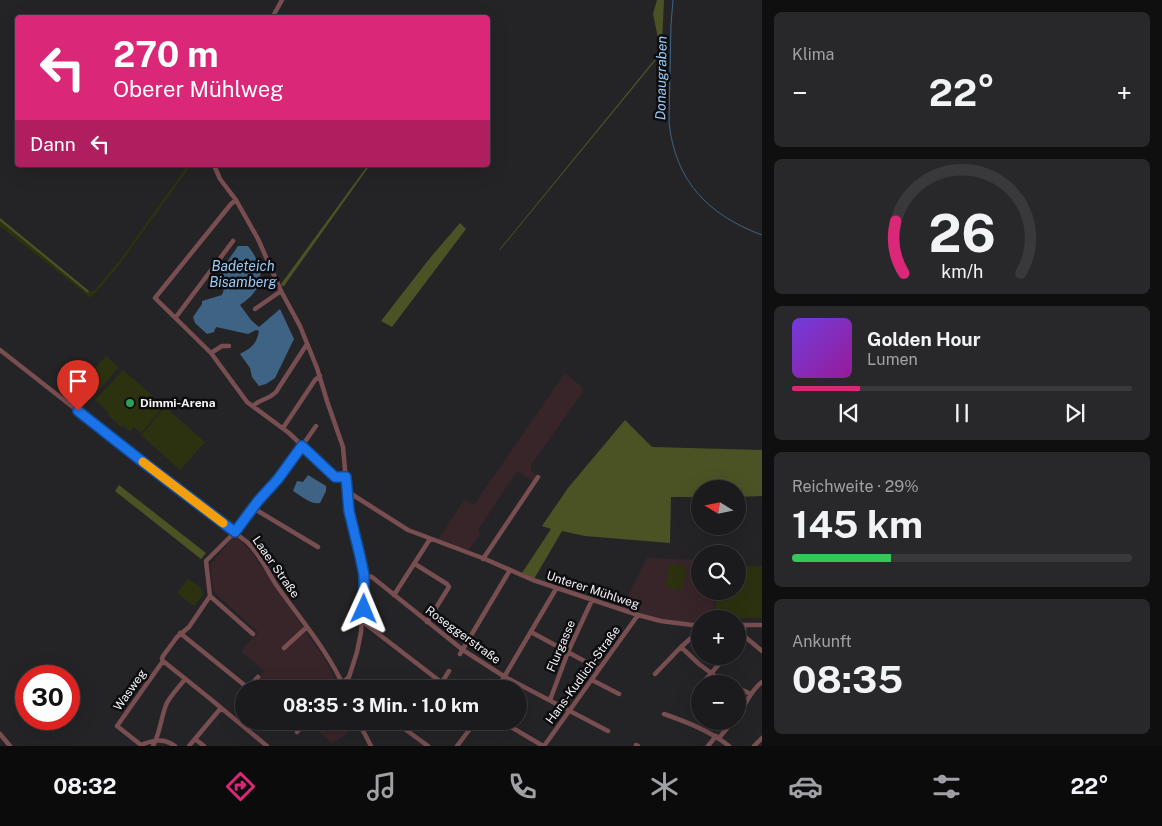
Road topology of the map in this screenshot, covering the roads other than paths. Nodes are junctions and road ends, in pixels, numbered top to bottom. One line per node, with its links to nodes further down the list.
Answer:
1 (282, 0): 2 (street)
2 (274, 15)
3 (215, 167): 4 (street)
4 (236, 200): 6 (street); 8 (street)
5 (233, 241): 8 (street)
6 (281, 291): 7 (street); 9 (street)
7 (254, 310)
8 (176, 317): 12 (street)
9 (307, 344): 13 (street); 14 (street)
10 (229, 346): 12 (street)
11 (0, 350): 22 (street, Laaer Straße)
12 (211, 353): 14 (street)
13 (320, 376): 16 (street); 18 (street)
14 (253, 406): 16 (street)
15 (316, 426): 17 (street)
16 (283, 428): 17 (street)
17 (302, 446): 18 (street); 21 (street)
18 (346, 477): 20 (street)
19 (538, 477): 25 (street)
20 (348, 494): 23 (street, Unterer Mühlweg); 28 (street)
21 (253, 508): 22 (street); 24 (street)
22 (235, 532): 31 (street); 39 (street, Laaer Straße)
23 (430, 539): 25 (street, Unterer Mühlweg); 26 (street)
24 (318, 547)
25 (483, 559): 27 (street, Unterer Mühlweg)
26 (415, 564): 30 (street); 35 (street)
27 (510, 570): 29 (street, Unterer Mühlweg); 48 (street)
28 (364, 575): 30 (street, Roseggerstraße); 34 (street)
29 (556, 589): 32 (street, Unterer Mühlweg); 40 (street)
30 (394, 595): 35 (street, Roseggerstraße)
31 (210, 596): 41 (street); 42 (street)
32 (592, 600): 33 (street, Unterer Mühlweg); 49 (street, Flurgasse)
33 (638, 615): 38 (street, Unterer Mühlweg); 52 (street, Hans-Kudlich-Straße)
34 (363, 622): 62 (street); 63 (street)
35 (427, 622): 48 (street, Roseggerstraße)
36 (746, 625): 37 (street)
37 (762, 625)
38 (691, 626)
39 (307, 627): 46 (street); 61 (street, Laaer Straße)
40 (531, 632): 49 (street); 57 (street)
41 (180, 634): 50 (street); 59 (street)
42 (253, 634)
43 (691, 637): 45 (street)
44 (746, 638): 47 (street)
45 (681, 647): 54 (street); 55 (street)
46 (284, 648)
47 (762, 651)
48 (461, 652): 57 (street, Roseggerstraße)
49 (568, 652): 52 (street); 71 (street, Flurgasse)
50 (163, 661): 58 (street); 87 (street, Wasweg)
51 (718, 665): 55 (street)
52 (599, 669): 66 (street, Hans-Kudlich-Straße)
53 (448, 671): 64 (street)
54 (655, 674)
55 (711, 674)
56 (258, 677): 60 (street)
57 (505, 677): 65 (street); 71 (street, Roseggerstraße)
58 (185, 678): 73 (street); 86 (street)
59 (238, 680)
60 (255, 680)
61 (341, 680)
62 (348, 680)
63 (437, 680)
64 (443, 680)
65 (503, 680)
66 (592, 680): 69 (street); 74 (street, Hans-Kudlich-Straße)
67 (762, 682): 70 (street)
68 (746, 692): 70 (street)
69 (619, 694)
70 (751, 694): 72 (street)
71 (550, 700): 74 (street, Roseggerstraße)
72 (746, 703)
73 (221, 708): 85 (street); 93 (street)
74 (570, 711): 81 (street, Roseggerstraße); 97 (street, Hans-Kudlich-Straße)
75 (664, 714): 83 (street)
76 (363, 730): 94 (street)
77 (409, 730): 95 (street)
78 (469, 730): 96 (street)
79 (516, 730): 97 (street)
80 (725, 730): 83 (street)
81 (608, 731)
82 (0, 735): 88 (street)
83 (718, 737): 98 (street); 99 (street)
84 (762, 738): 100 (street)
85 (195, 739): 91 (street); 92 (street)
86 (157, 740): 87 (street, Wasweg); 89 (street); 90 (street)
87 (140, 745)
88 (10, 746)
89 (153, 746)
90 (175, 746)
91 (189, 746)
92 (204, 746)
93 (266, 746)
94 (371, 746)
95 (428, 746)
96 (457, 746)
97 (543, 746)
98 (708, 746)
99 (729, 746)
100 (754, 746)

